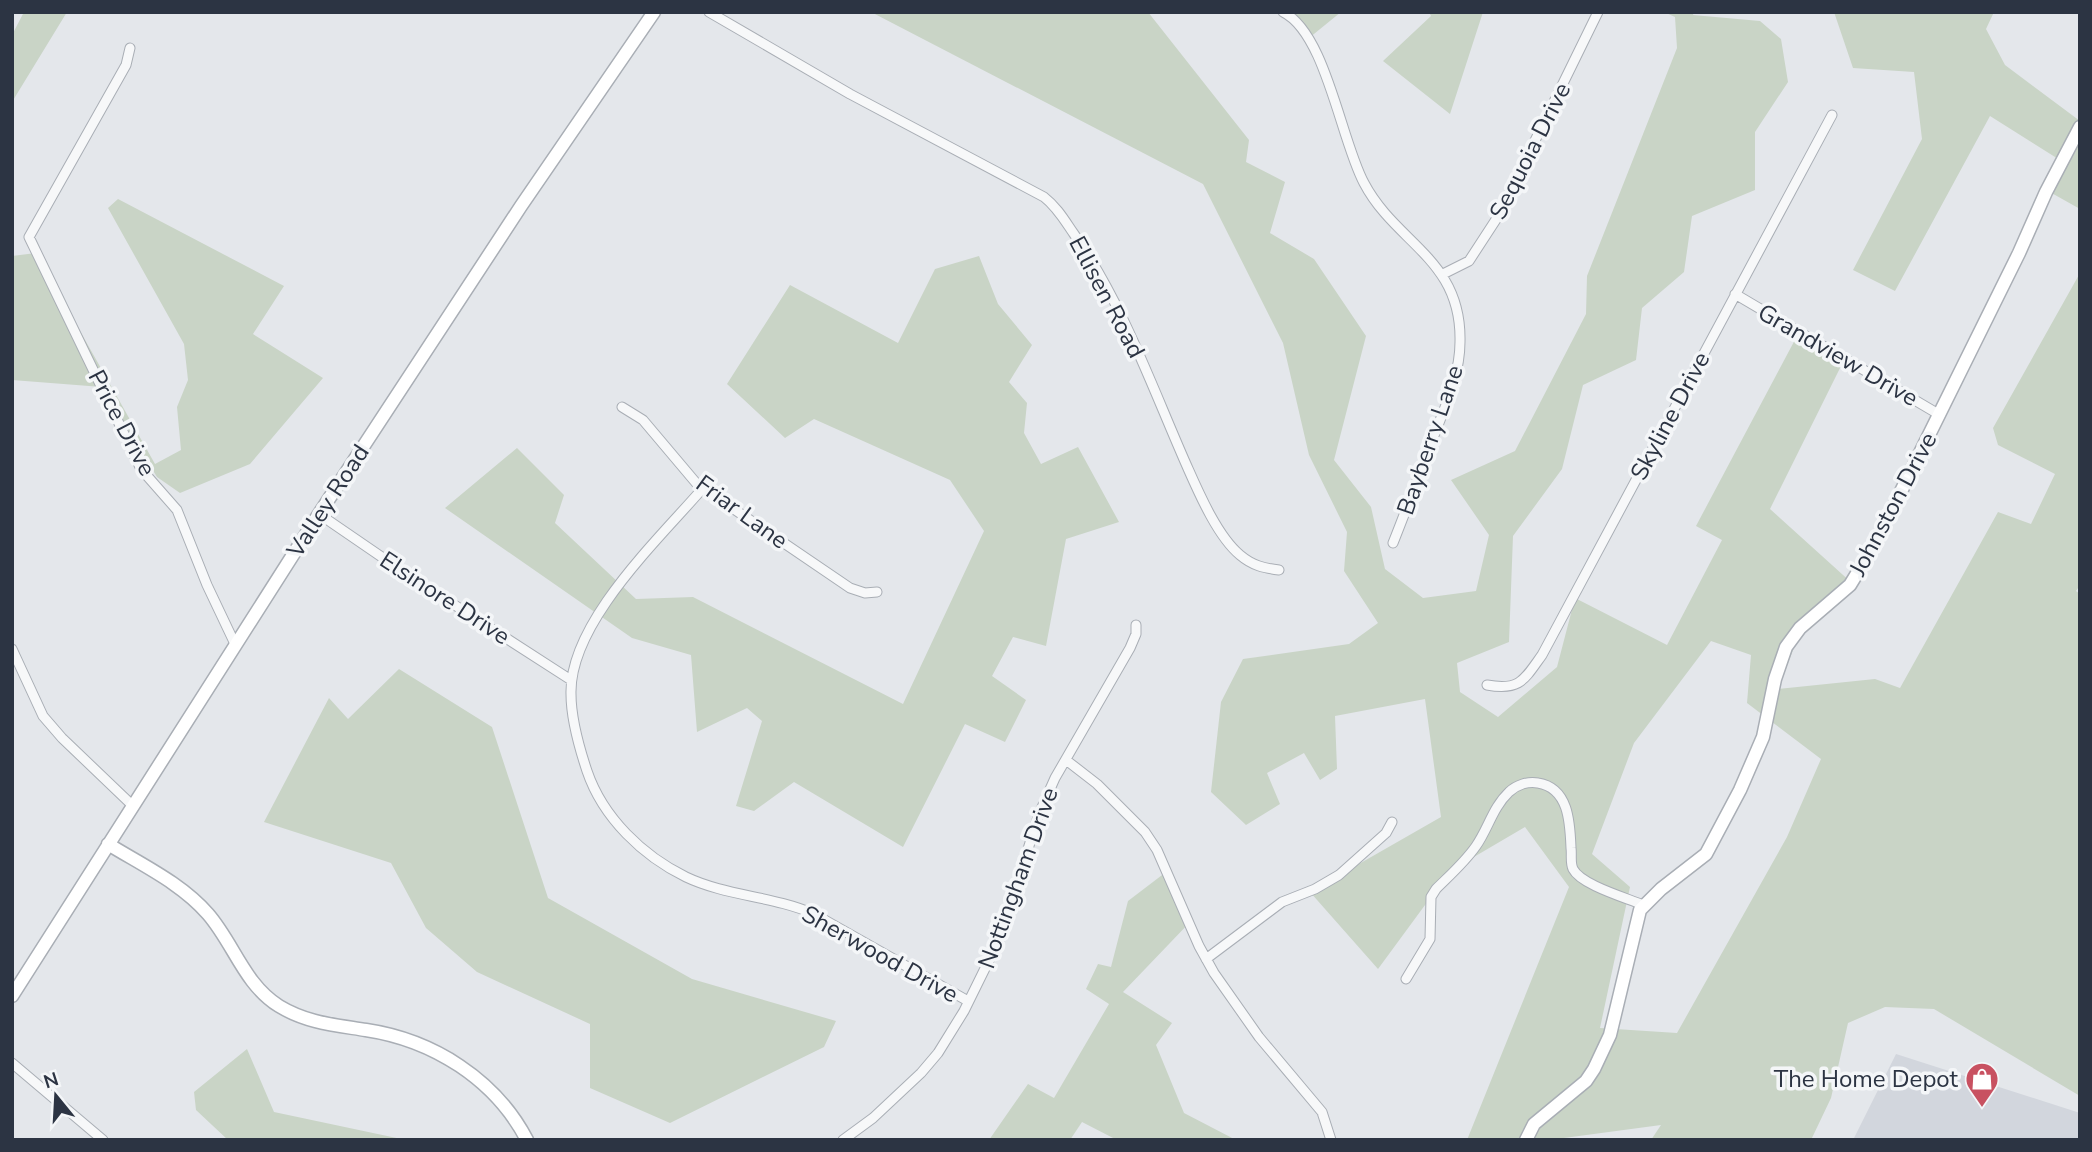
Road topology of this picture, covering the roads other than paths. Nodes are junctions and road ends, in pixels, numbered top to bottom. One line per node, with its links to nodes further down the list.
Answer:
1 (654, 12): 13 (street, Valley Road)
2 (709, 12): 15 (street, Ellisen Road)
3 (1283, 12): 8 (street, Bayberry Lane)
4 (1598, 12): 8 (street, Sequoia Drive)
5 (130, 48): 18 (street, Price Drive)
6 (1832, 115): 9 (street, Skyline Drive)
7 (2080, 127): 11 (street, Johnston Drive)
8 (1443, 274): 14 (street, Bayberry Lane)
9 (1735, 294): 11 (street, Grandview Drive); 21 (street, Skyline Drive)
10 (622, 407): 12 (street, Friar Lane)
11 (1941, 415): 26 (street, Johnston Drive)
12 (703, 488): 16 (street, Friar Lane); 20 (street, Sherwood Drive)
13 (319, 514): 18 (street, Valley Road); 20 (street, Elsinore Drive)
14 (1393, 543)
15 (1279, 570)
16 (877, 593)
17 (1136, 625): 22 (street, Nottingham Drive)
18 (235, 644): 23 (street, Valley Road)
19 (12, 649): 23 (street)
20 (571, 680): 30 (street, Sherwood Drive)
21 (1487, 685)
22 (1066, 760): 27 (street); 30 (street, Nottingham Drive)
23 (132, 805): 25 (street, Valley Road)
24 (1392, 822): 27 (street)
25 (108, 844): 29 (street, Valley Road); 33 (street)
26 (1643, 905): 28 (street); 36 (street)
27 (1206, 959): 35 (street)
28 (1406, 979)
29 (12, 996)
30 (968, 1001): 34 (street, Nottingham Drive)
31 (12, 1063): 32 (street)
32 (103, 1140)
33 (527, 1140)
34 (843, 1140)
35 (1331, 1140)
36 (1526, 1140)

